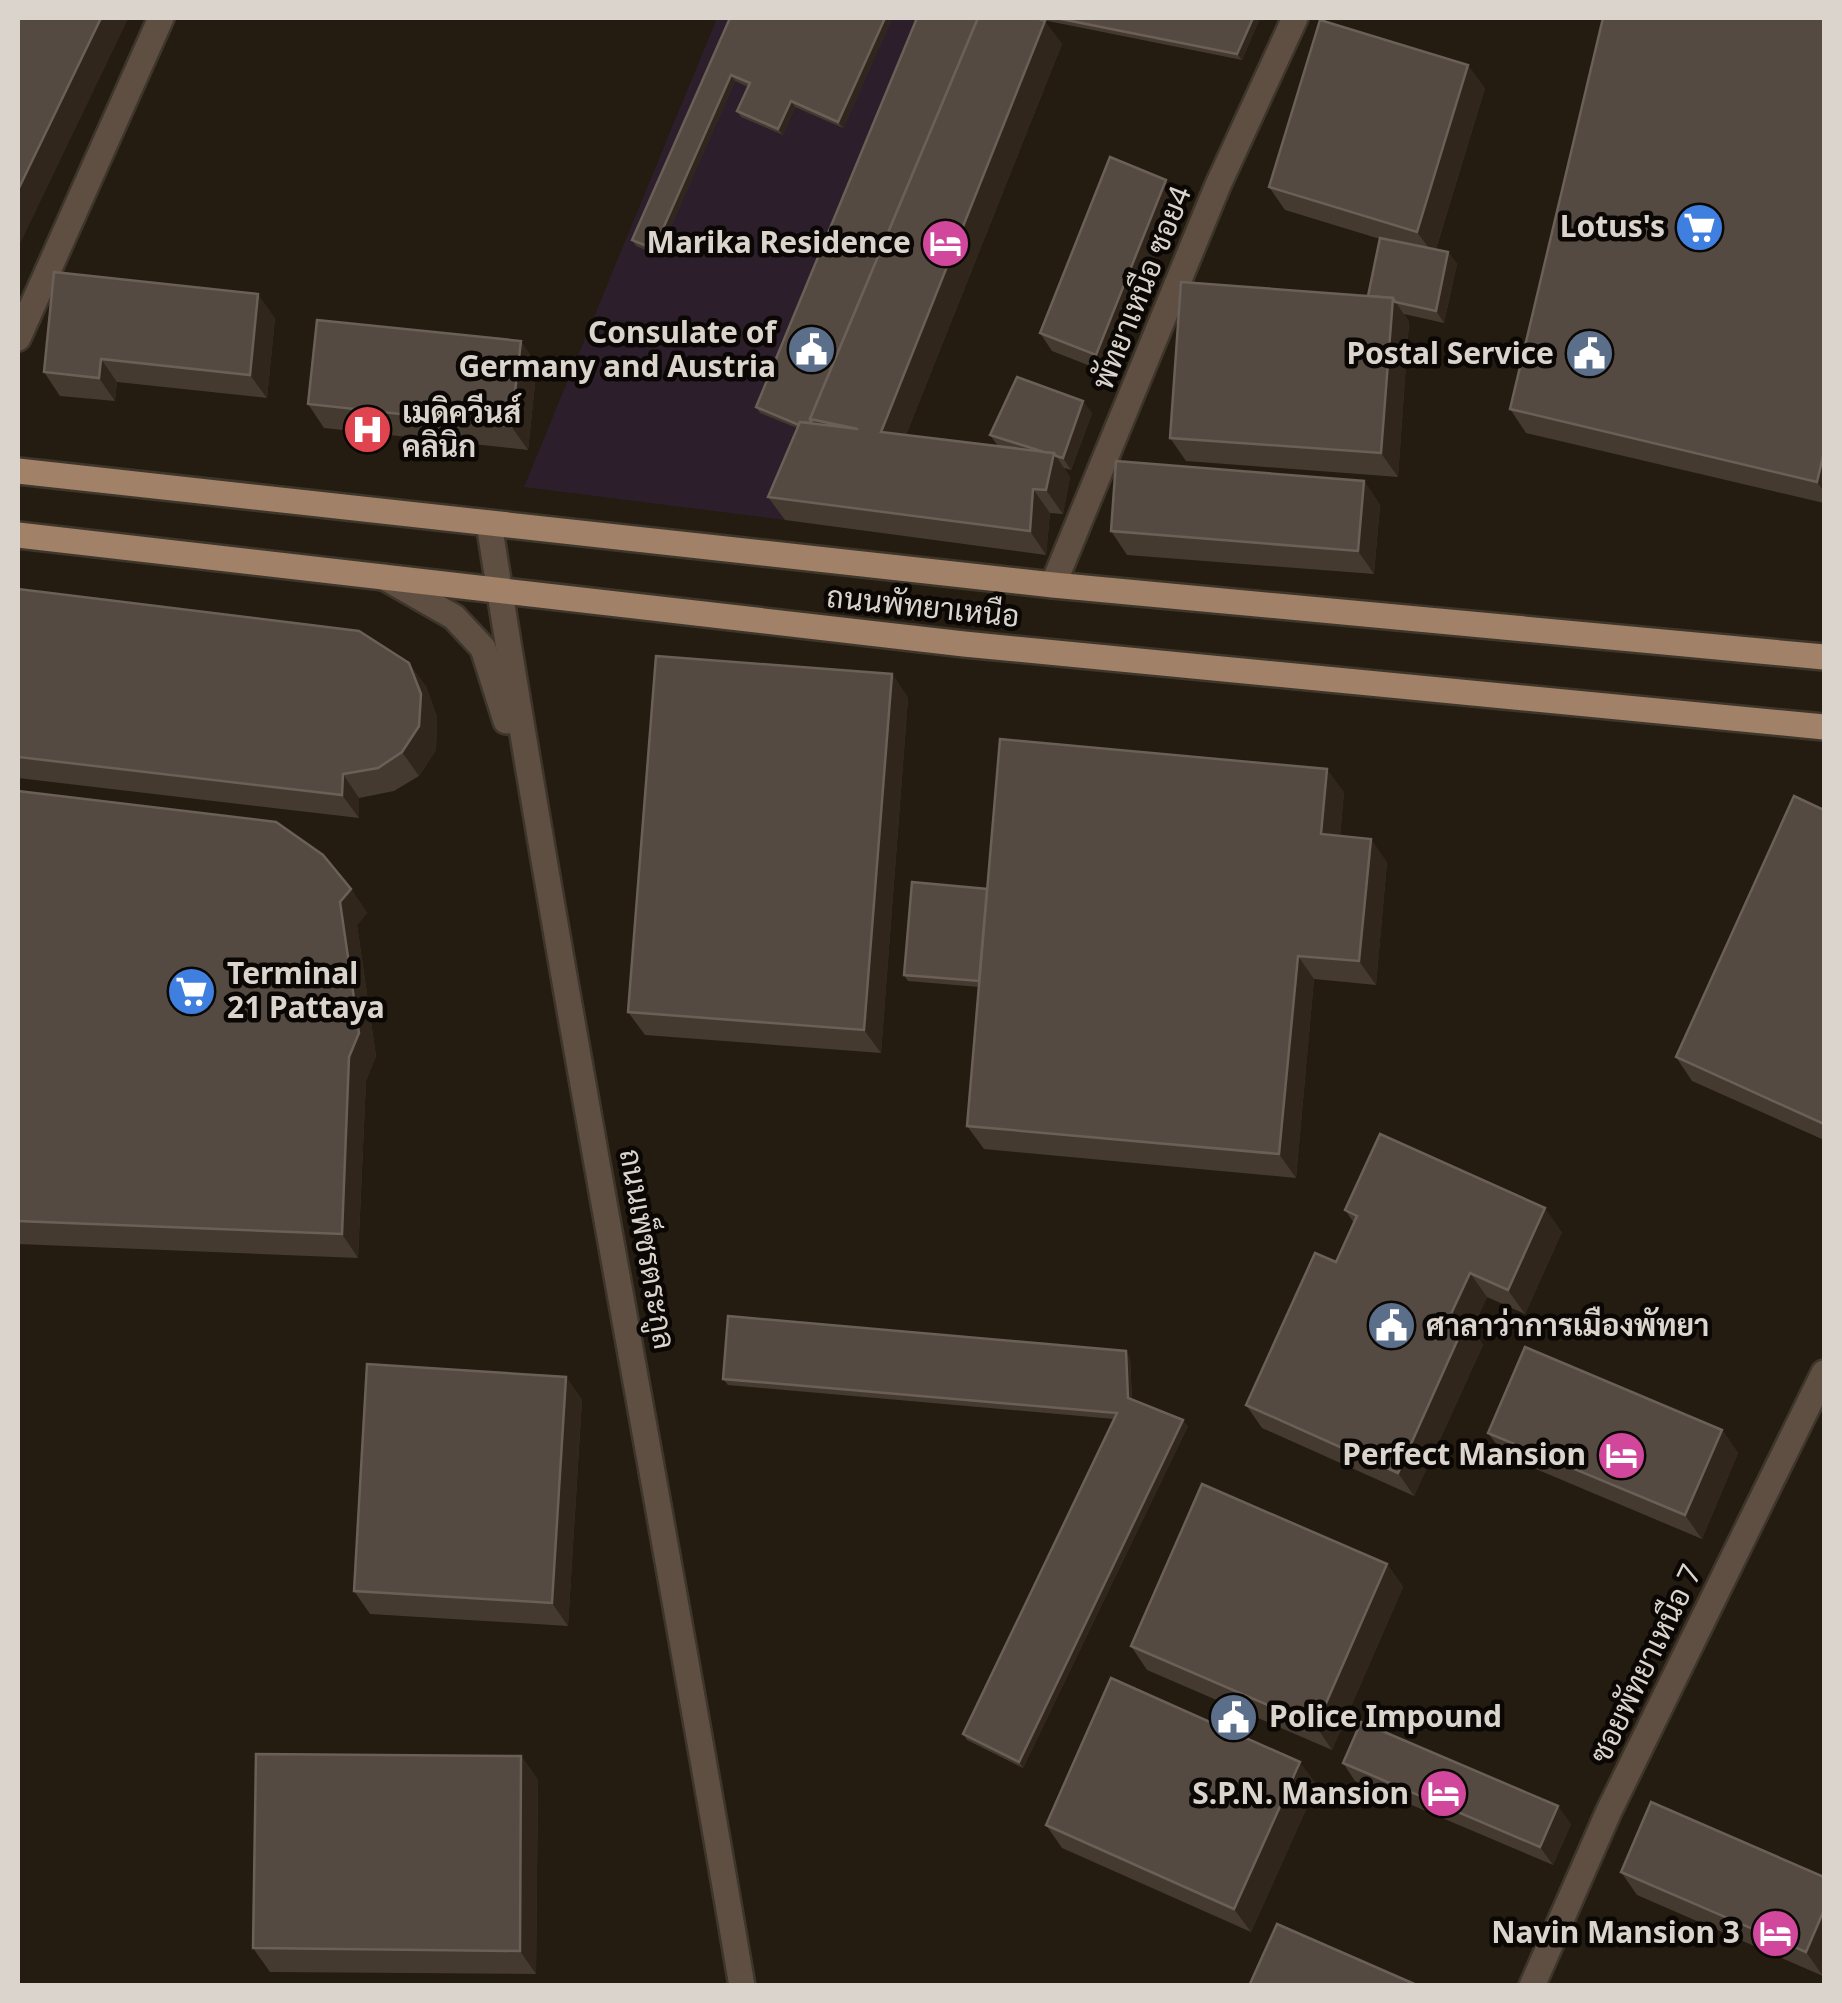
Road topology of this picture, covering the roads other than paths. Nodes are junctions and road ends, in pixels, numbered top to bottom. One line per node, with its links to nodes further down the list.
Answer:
1 (161, 18): 3 (street)
2 (1295, 18): 8 (street, พัทยาเหนือ ซอย4)
3 (18, 338)
4 (18, 471): 5 (main road, ถนนพัทยาเหนือ)
5 (488, 524): 8 (main road, ถนนพัทยาเหนือ); 9 (street, ถนนเพ็ชรตระกูล)
6 (18, 534): 7 (main road, ถนนพัทยาเหนือ)
7 (382, 576): 9 (main road, ถนนพัทยาเหนือ); 12 (street)
8 (1053, 585): 10 (main road, ถนนพัทยาเหนือ)
9 (499, 590): 11 (main road, ถนนพัทยาเหนือ); 12 (street, ถนนเพ็ชรตระกูล)
10 (1824, 656)
11 (1824, 728)
12 (533, 807): 14 (street, ถนนเพ็ชรตระกูล)
13 (1824, 1374): 15 (street, ซอยพัทยาเหนือ 7)
14 (742, 1986)
15 (1532, 1986)

